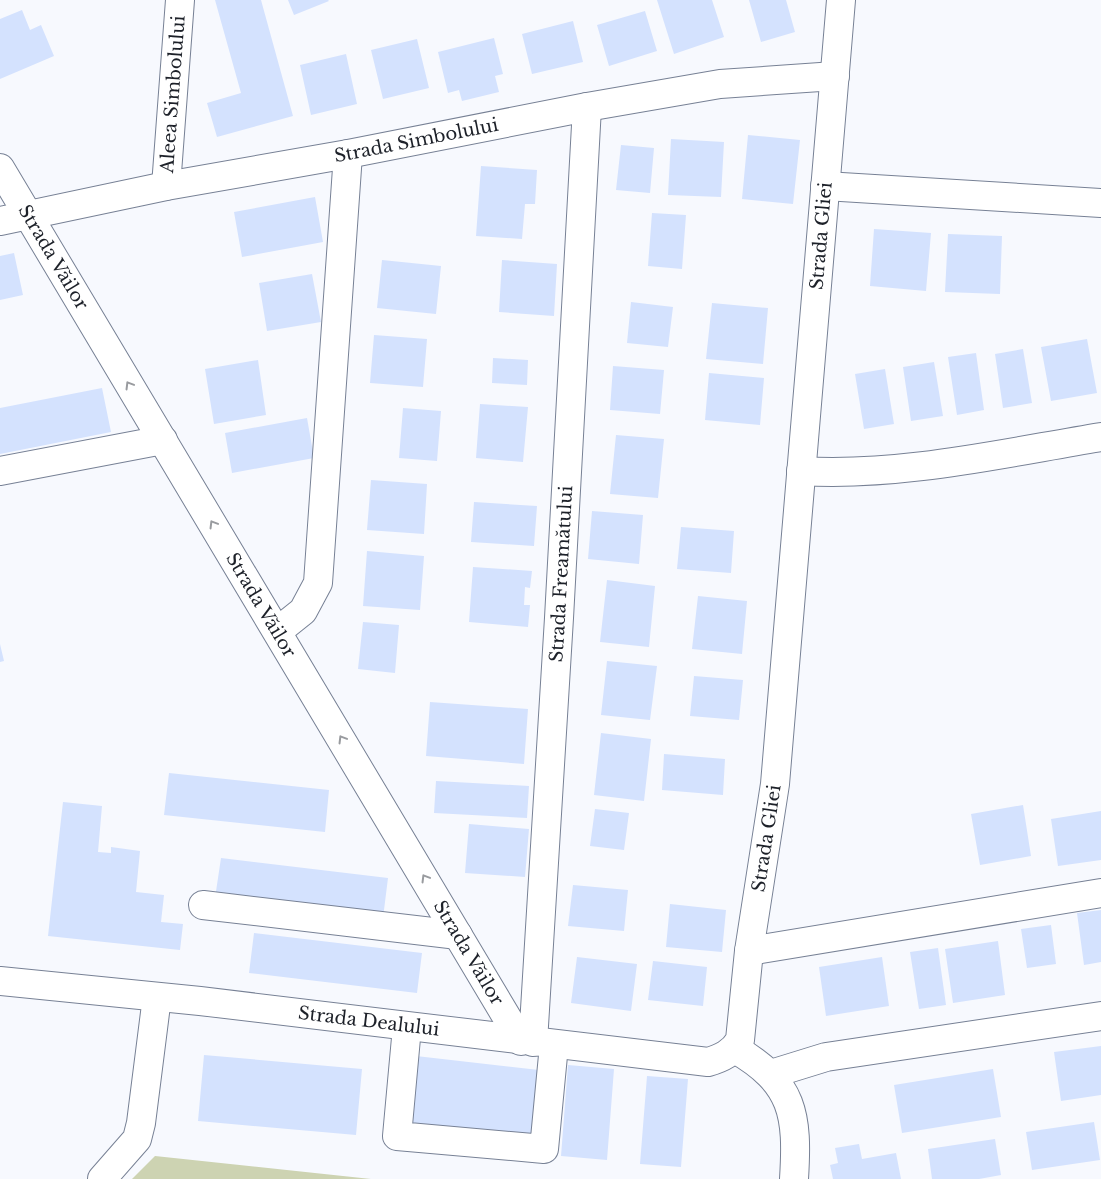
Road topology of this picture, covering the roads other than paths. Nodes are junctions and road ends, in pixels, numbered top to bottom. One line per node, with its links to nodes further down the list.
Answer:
1 (180, 0): 7 (street, Aleea Simbolului)
2 (841, 0): 3 (street, Strada Gliei)
3 (834, 76): 4 (street, Strada Simbolului); 8 (street, Strada Gliei)
4 (587, 107): 5 (street, Strada Simbolului); 25 (street, Strada Freamătului)
5 (348, 154): 7 (street, Strada Simbolului); 16 (street)
6 (0, 168): 10 (street, Strada Văilor)
7 (166, 186): 10 (street, Strada Simbolului)
8 (825, 186): 9 (street); 14 (street, Strada Gliei)
9 (1101, 203)
10 (28, 216): 11 (street, Strada Simbolului); 13 (street, Strada Văilor, one-way to 10)
11 (0, 221)
12 (1101, 437): 14 (street)
13 (163, 440): 15 (street); 16 (street, Strada Văilor, one-way to 13)
14 (801, 470): 20 (street, Strada Gliei)
15 (0, 471)
16 (278, 631): 19 (street, Strada Văilor, one-way to 16)
17 (1101, 893): 20 (street)
18 (203, 905): 19 (street)
19 (458, 935): 25 (street, Strada Văilor)
20 (749, 951): 26 (street, Strada Gliei)
21 (0, 981): 22 (street, Strada Dealului)
22 (158, 997): 24 (street, Strada Dealului); 28 (street)
23 (1101, 1016): 27 (street)
24 (406, 1027): 25 (street, Strada Dealului); 25 (street, Strada Freamătului)
25 (536, 1043): 26 (street, Strada Dealului)
26 (735, 1049): 27 (street)
27 (771, 1074): 29 (street)
28 (102, 1179)
29 (794, 1179)

